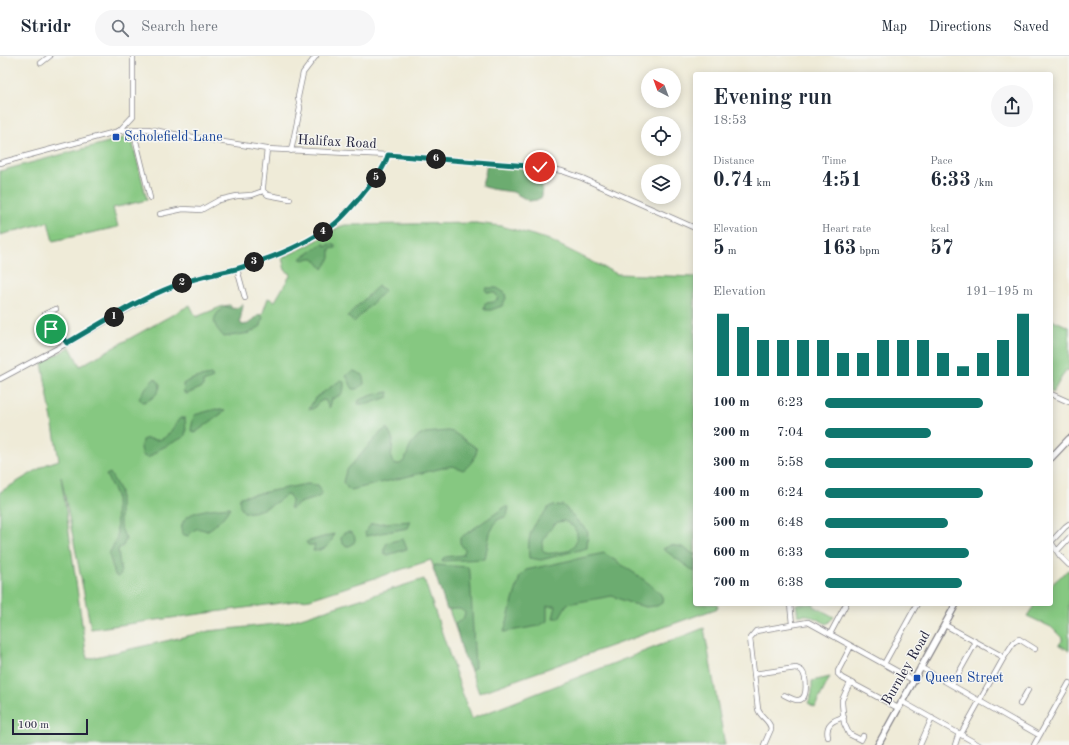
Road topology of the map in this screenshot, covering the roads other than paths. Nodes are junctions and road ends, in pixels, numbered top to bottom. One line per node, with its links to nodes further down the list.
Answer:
1 (50, 56): 4 (street)
2 (133, 56): 6 (street)
3 (316, 56): 8 (street)
4 (41, 63)
5 (132, 129): 6 (street, Halifax Road); 7 (street, Halifax Road); 12 (street)
6 (119, 132): 10 (street, Halifax Road)
7 (267, 149): 8 (street, Halifax Road); 11 (street)
8 (292, 151): 9 (street, Halifax Road)
9 (388, 155): 15 (street, Halifax Road); 16 (street)
10 (0, 163)
11 (264, 191): 13 (street); 14 (street)
12 (150, 198)
13 (290, 199)
14 (160, 214)
15 (693, 227)
16 (236, 268): 17 (street); 19 (street)
17 (245, 298)
18 (56, 309): 19 (street)
19 (67, 343): 20 (street)
20 (0, 379)
21 (1053, 395): 22 (street)
22 (1069, 402)
23 (1069, 438): 24 (street)
24 (1053, 456)
25 (1069, 524): 27 (street)
26 (1069, 538): 29 (street)
27 (1053, 540)
28 (1053, 545): 29 (street)
29 (1057, 551): 30 (street)
30 (1069, 565)
31 (790, 606): 35 (street)
32 (845, 606): 37 (street)
33 (916, 606): 42 (street)
34 (955, 606): 36 (street, Burnley Road)
35 (792, 624): 37 (street); 44 (street)
36 (945, 625): 38 (street); 43 (street, Burnley Road)
37 (830, 634): 39 (street)
38 (976, 642): 41 (street); 48 (street)
39 (851, 646): 42 (street); 46 (street)
40 (1035, 649): 41 (street)
41 (1003, 658): 52 (street)
42 (884, 664): 45 (street)
43 (920, 667): 45 (street, Burnley Road); 48 (street)
44 (754, 674): 50 (street); 61 (street)
45 (913, 680): 51 (street, Burnley Road)
46 (850, 683): 54 (street); 55 (street)
47 (1069, 683): 59 (street)
48 (952, 685): 52 (street)
49 (1028, 690): 53 (street)
50 (784, 695)
51 (901, 701): 54 (street, Burnley Road); 56 (street)
52 (979, 701): 57 (street); 59 (street)
53 (1020, 704)
54 (898, 708): 62 (street, Burnley Road)
55 (844, 717): 58 (street); 60 (street)
56 (932, 718): 57 (street); 63 (street)
57 (960, 734): 64 (street); 65 (street)
58 (826, 735)
59 (1039, 735): 66 (street)
60 (862, 740)
61 (764, 745)
62 (878, 745)
63 (920, 745)
64 (956, 745)
65 (979, 745)
66 (1034, 745)

